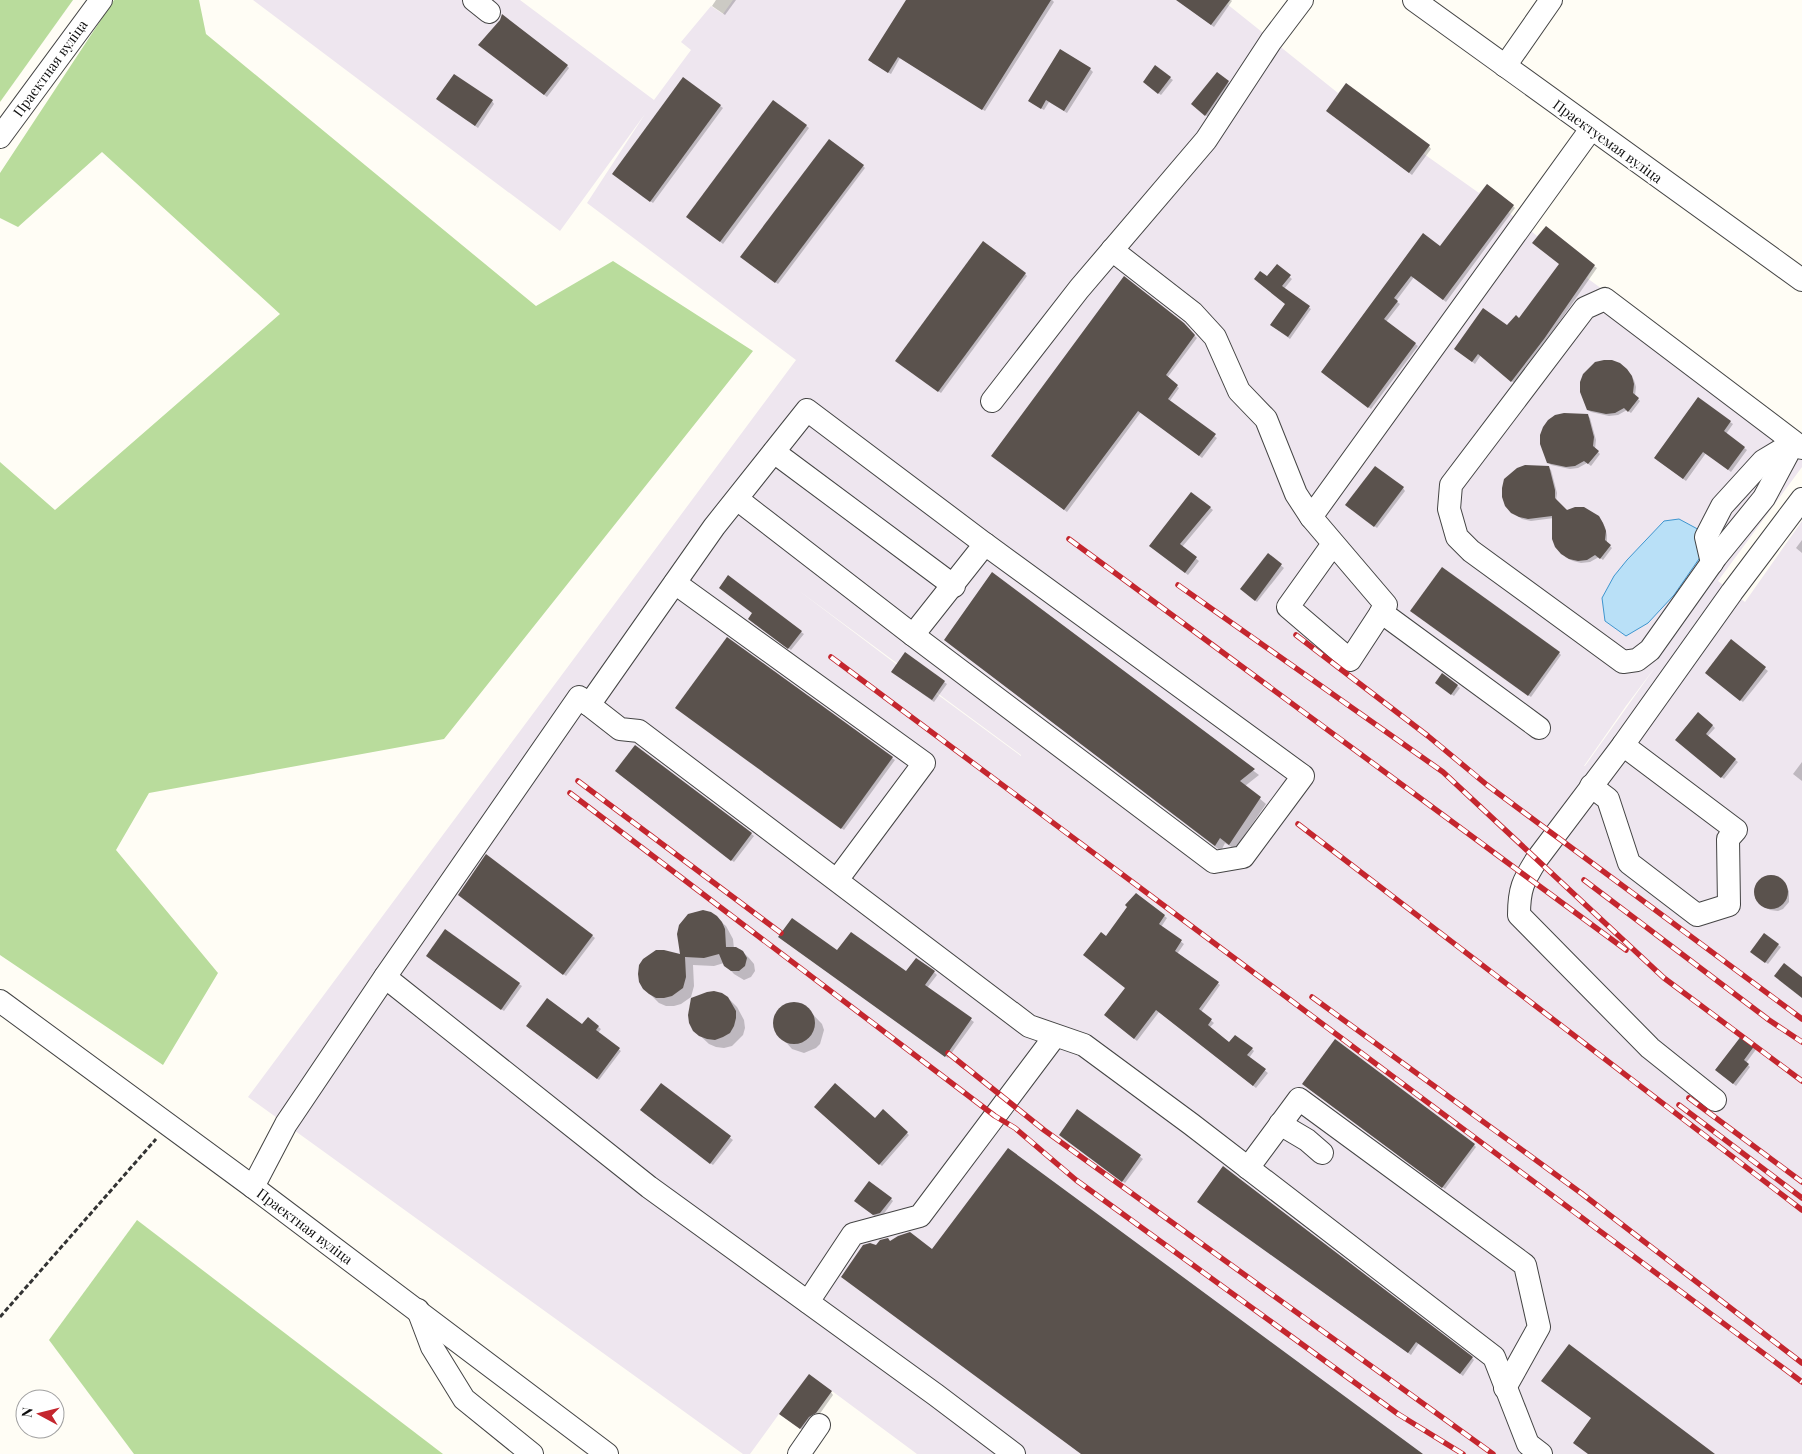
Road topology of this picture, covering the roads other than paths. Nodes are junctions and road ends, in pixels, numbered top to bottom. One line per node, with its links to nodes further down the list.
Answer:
1 (101, 0): 7 (street, Праектная вуліца)
2 (1302, 0): 8 (street)
3 (1414, 0): 5 (street, Праектуемая вуліца)
4 (1551, 0): 5 (street)
5 (1505, 66): 6 (street, Праектуемая вуліца)
6 (1591, 129): 9 (street, Праектуемая вуліца); 15 (street)
7 (0, 137)
8 (1112, 250): 10 (street); 15 (street)
9 (1802, 280)
10 (992, 401)
11 (1798, 445): 11 (street)
12 (774, 452): 13 (street); 16 (street); 19 (street)
13 (737, 498): 18 (street); 21 (street)
14 (1802, 499): 24 (street)
15 (1311, 517): 17 (street)
16 (985, 544): 19 (street); 21 (street)
17 (1333, 544): 20 (street); 20 (street)
18 (675, 583): 22 (street); 26 (street)
19 (954, 586): 21 (street)
20 (1381, 612): 23 (street)
21 (913, 635)
22 (589, 705): 26 (street); 27 (street)
23 (1538, 728)
24 (1623, 745): 25 (street); 25 (street)
25 (1591, 786): 30 (street)
26 (837, 880): 29 (street)
27 (385, 977): 34 (street); 35 (street)
28 (0, 1001): 34 (street, Праектная вуліца)
29 (1055, 1036): 33 (street); 35 (street)
30 (1715, 1100)
31 (1280, 1124): 32 (street); 33 (street); 37 (street)
32 (1322, 1153)
33 (1248, 1168): 37 (street)
34 (253, 1187): 36 (street, Праектная вуліца)
35 (808, 1302): 42 (street)
36 (418, 1310): 39 (street, Праектная вуліца); 40 (street)
37 (1506, 1388): 43 (street)
38 (819, 1425): 41 (street)
39 (605, 1453)
40 (532, 1454)
41 (799, 1454)
42 (1014, 1454)
43 (1541, 1454)

